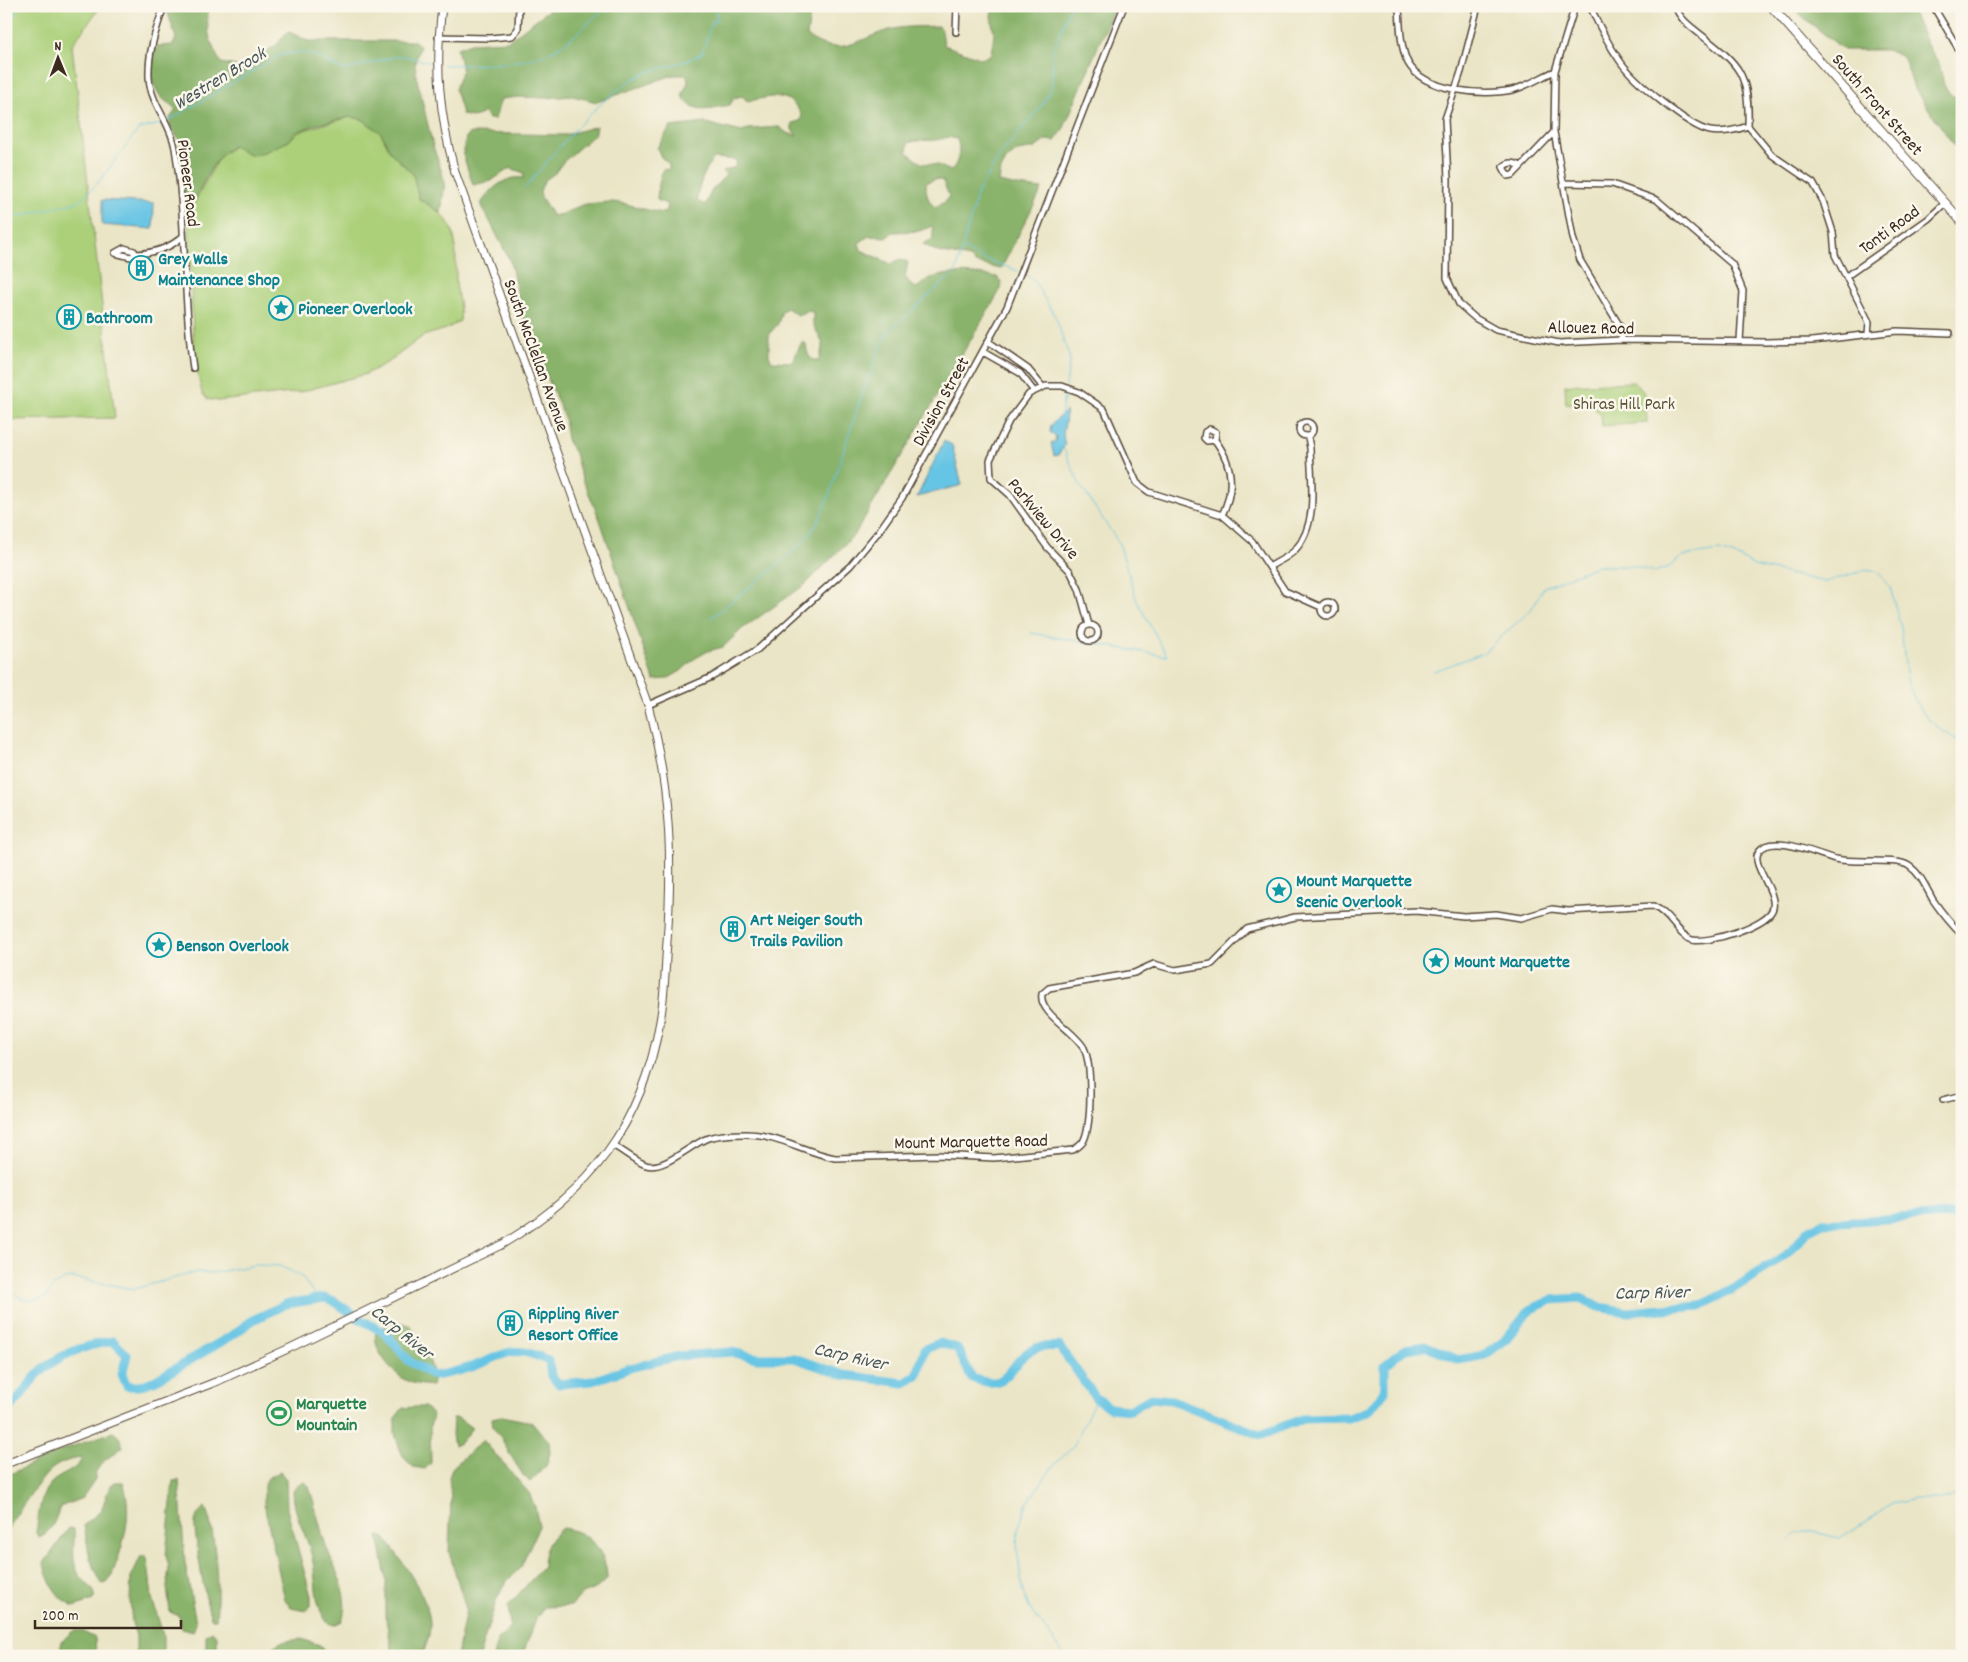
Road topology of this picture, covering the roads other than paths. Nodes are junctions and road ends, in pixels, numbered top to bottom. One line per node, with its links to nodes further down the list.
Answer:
1 (164, 6): 24 (street, Pioneer Road)
2 (442, 6): 14 (main road, South McClellan Avenue)
3 (519, 6): 14 (street)
4 (957, 6): 13 (street)
5 (1124, 6): 31 (street, Division Street)
6 (1399, 6): 17 (street)
7 (1478, 6): 17 (street, Allouez Road)
8 (1575, 6): 16 (street)
9 (1590, 6): 18 (street)
10 (1675, 6): 18 (street)
11 (1771, 6): 22 (highway, South Front Street)
12 (1933, 6): 15 (street)
13 (956, 32)
14 (438, 37): 42 (main road, South McClellan Avenue)
15 (1962, 55)
16 (1555, 72): 17 (street); 19 (street)
17 (1455, 90): 29 (street, Allouez Road)
18 (1748, 126): 26 (street)
19 (1554, 132): 20 (street); 21 (street)
20 (1521, 166)
21 (1564, 183): 29 (street); 30 (street)
22 (1945, 203): 23 (highway, South Front Street); 26 (street, Tonti Road)
23 (1962, 222)
24 (182, 237): 25 (street); 33 (street, Pioneer Road)
25 (136, 254)
26 (1847, 276): 27 (street)
27 (1868, 334): 28 (street, Allouez Road); 30 (street, Allouez Road)
28 (1950, 334)
29 (1622, 340): 30 (street, Allouez Road)
30 (1740, 341)
31 (989, 342): 32 (street, Division Street); 34 (street)
32 (983, 352): 35 (street); 42 (street, Division Street)
33 (193, 368)
34 (1042, 386): 35 (street); 38 (street)
35 (1032, 390): 41 (street, Parkview Drive)
36 (1308, 436): 39 (street)
37 (1215, 440): 38 (street)
38 (1222, 515): 39 (street)
39 (1269, 568): 40 (street)
40 (1321, 607)
41 (1089, 625)
42 (648, 705): 46 (main road, South McClellan Avenue)
43 (1962, 935): 46 (street, Mount Marquette Road)
44 (1962, 1095): 45 (street)
45 (1943, 1100)
46 (613, 1146): 47 (main road, South McClellan Avenue)
47 (6, 1464)

